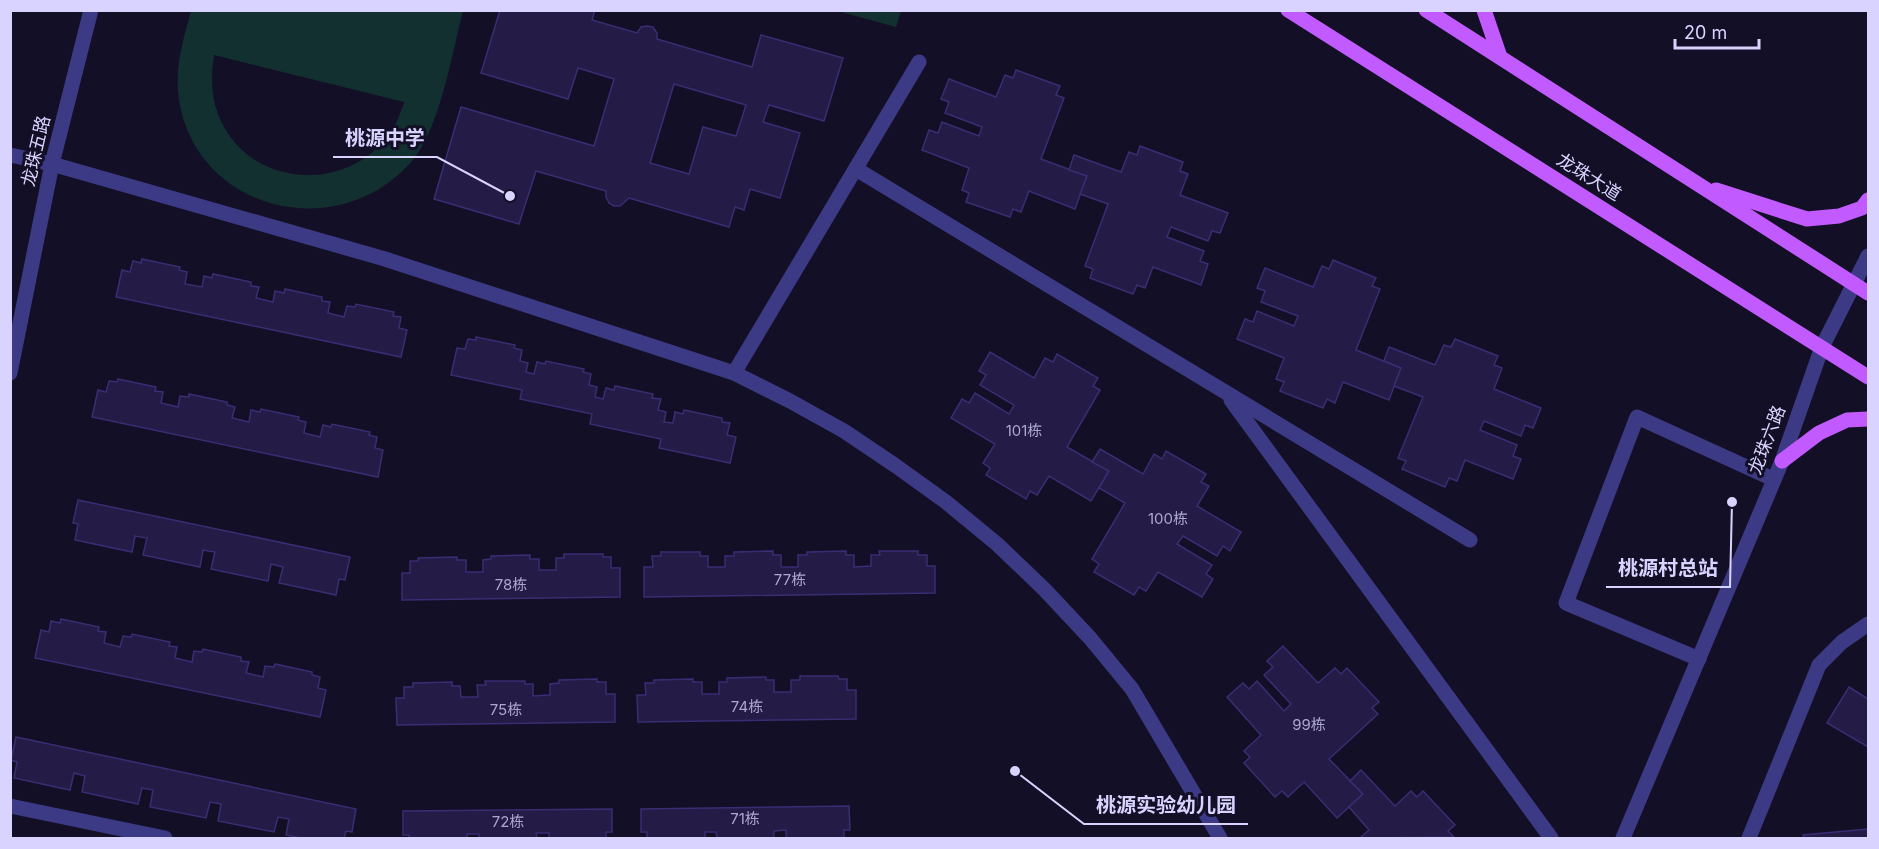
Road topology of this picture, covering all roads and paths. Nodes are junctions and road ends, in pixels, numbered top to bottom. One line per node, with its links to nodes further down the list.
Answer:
1 (91, 10): 8 (street, 龙珠五路)
2 (1287, 10): 15 (main road, 龙珠大道)
3 (1426, 10): 5 (main road)
4 (1484, 10): 5 (main road)
5 (1500, 57): 10 (main road)
6 (919, 62): 9 (street)
7 (10, 154): 8 (street)
8 (52, 164): 16 (street, 龙珠五路); 17 (street)
9 (856, 169): 17 (street); 19 (street)
10 (1695, 183): 11 (main road); 13 (main road)
11 (1869, 200)
12 (1869, 256): 13 (street, 龙珠六路)
13 (1854, 285): 14 (main road); 15 (street, 龙珠六路)
14 (1869, 293)
15 (1822, 347): 18 (main road, 龙珠大道); 21 (street, 龙珠六路)
16 (10, 373)
17 (734, 373): 29 (street)
18 (1869, 377)
19 (1226, 392): 23 (street); 30 (street)
20 (1869, 419): 21 (main road)
21 (1782, 461): 22 (street, 龙珠六路)
22 (1773, 479): 25 (street, 龙珠六路); 25 (street)
23 (1470, 540)
24 (1869, 624): 32 (street)
25 (1699, 659): 31 (street, 龙珠六路)
26 (10, 806): 27 (street)
27 (127, 835): 28 (street)
28 (165, 838)
29 (1220, 838)
30 (1551, 838)
31 (1623, 838)
32 (1749, 838)

